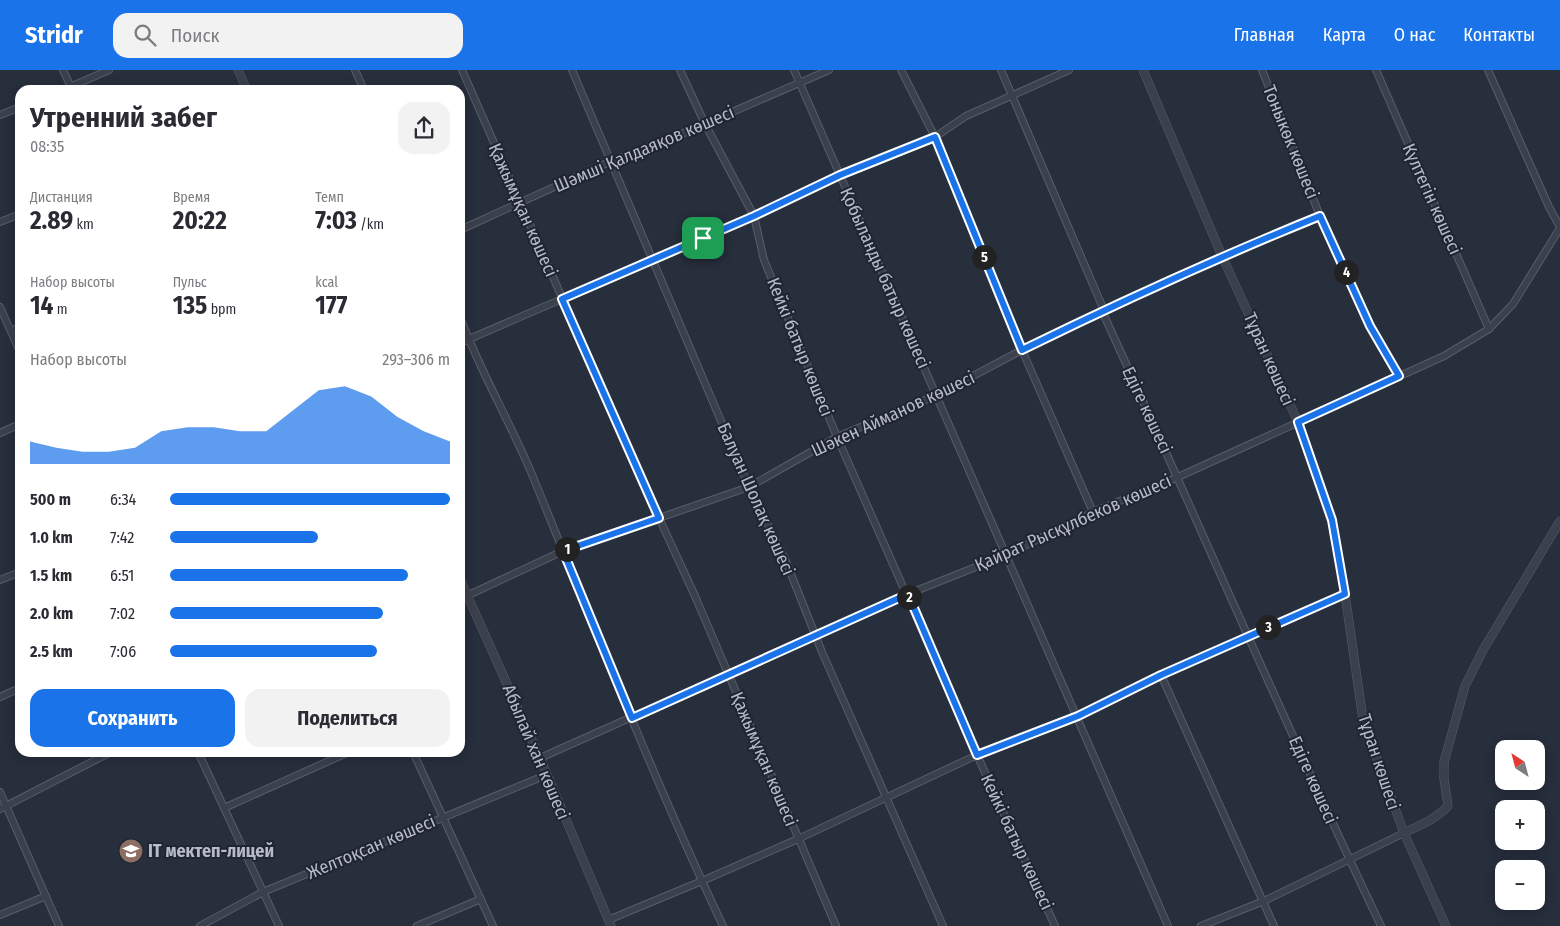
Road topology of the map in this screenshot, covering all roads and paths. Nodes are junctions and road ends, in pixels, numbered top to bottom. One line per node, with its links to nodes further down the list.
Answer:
1 (63, 70): 18 (street)
2 (109, 70): 19 (street)
3 (238, 70): 20 (street)
4 (355, 70): 21 (street)
5 (462, 70): 29 (street, Қажымұқан көшесі)
6 (572, 70): 27 (street, Балуан Шолақ көшесі)
7 (680, 70): 25 (street, Кейкі батыр көшесі)
8 (794, 70): 17 (street, Қобыланды батыр көшесі)
9 (829, 70): 17 (street, Шәмші Қалдаяқов көшесі)
10 (901, 70): 26 (street)
11 (1002, 70): 22 (street, Едіге көшесі)
12 (1069, 70): 22 (street)
13 (1143, 70): 36 (street, Тұран көшесі)
14 (1262, 70): 32 (street, Тоныкөк көшесі)
15 (1376, 70): 42 (street, Күлтегін көшесі)
16 (1488, 70): 35 (street)
17 (800, 84): 25 (street, Шәмші Қалдаяқов көшесі); 28 (street, Қобыланды батыр көшесі)
18 (70, 85)
19 (77, 85)
20 (245, 85)
21 (362, 85)
22 (1013, 95): 26 (street); 40 (street, Едіге көшесі)
23 (15, 109): 24 (street)
24 (0, 116)
25 (705, 124): 27 (street, Шәмші Қалдаяқов көшесі); 31 (street, Кейкі батыр көшесі)
26 (935, 137): 28 (street); 48 (street)
27 (612, 163): 29 (street, Шәмші Қалдаяқов көшесі); 37 (street, Балуан Шолақ көшесі)
28 (840, 175): 31 (street); 50 (street, Қобыланды батыр көшесі)
29 (520, 203): 34 (street, Шәмші Қалдаяқов көшесі); 38 (street, Қажымұқан көшесі)
30 (15, 216): 33 (street)
31 (754, 216): 37 (street); 54 (street, Кейкі батыр көшесі)
32 (1320, 216): 36 (street, Шәкен Айманов көшесі); 49 (street, Тоныкөк көшесі)
33 (0, 222)
34 (465, 228)
35 (1560, 228): 42 (street, Қайрат Рысқұлбеков көшесі)
36 (1222, 256): 40 (street, Шәкен Айманов көшесі); 51 (street, Тұран көшесі)
37 (653, 260): 38 (street); 56 (street, Балуан Шолақ көшесі)
38 (562, 299): 45 (street); 58 (street, Қажымұқан көшесі)
39 (0, 307): 43 (street)
40 (1102, 312): 48 (street, Шәкен Айманов көшесі); 55 (street, Едіге көшесі)
41 (15, 329): 43 (street)
42 (1489, 329): 49 (street, Қайрат Рысқұлбеков көшесі)
43 (10, 331): 46 (street)
44 (465, 332): 45 (street)
45 (468, 340): 47 (street); 60 (street)
46 (15, 342)
47 (465, 342)
48 (1022, 350): 50 (street, Шәкен Айманов көшесі); 57 (street)
49 (1399, 376): 51 (street, Қайрат Рысқұлбеков көшесі)
50 (937, 395): 54 (street, Шәкен Айманов көшесі); 61 (street, Қобыланды батыр көшесі)
51 (1298, 422): 55 (street, Қайрат Рысқұлбеков көшесі); 65 (street, Тұран көшесі)
52 (15, 426): 53 (street)
53 (0, 433)
54 (837, 437): 56 (street, Шәкен Айманов көшесі); 64 (street, Кейкі батыр көшесі)
55 (1178, 477): 57 (street, Қайрат Рысқұлбеков көшесі); 69 (street, Едіге көшесі)
56 (749, 487): 58 (street, Шәкен Айманов көшесі); 68 (street, Балуан Шолақ көшесі)
57 (1093, 512): 61 (street, Қайрат Рысқұлбеков көшесі)
58 (659, 518): 60 (street, Шәкен Айманов көшесі); 70 (street, Қажымұқан көшесі)
59 (1560, 521): 88 (street)
60 (563, 551): 66 (street, Шәкен Айманов көшесі); 75 (street)
61 (1006, 555): 64 (street, Қайрат Рысқұлбеков көшесі); 74 (street, Қобыланды батыр көшесі)
62 (15, 574): 63 (street)
63 (0, 580)
64 (908, 594): 68 (street, Қайрат Рысқұлбеков көшесі); 76 (street, Кейкі батыр көшесі)
65 (1345, 594): 69 (street); 88 (street, Тұран көшесі)
66 (465, 597)
67 (465, 599): 81 (street, Абылай хан көшесі)
68 (816, 636): 70 (street, Қайрат Рысқұлбеков көшесі); 84 (street, Балуан Шолақ көшесі)
69 (1248, 636): 71 (street); 90 (street, Едіге көшесі)
70 (728, 674): 75 (street, Қайрат Рысқұлбеков көшесі); 89 (street, Қажымұқан көшесі)
71 (1161, 675): 74 (street); 95 (street)
72 (15, 690): 73 (street)
73 (0, 696)
74 (1078, 716): 76 (street); 107 (street, Қобыланды батыр көшесі)
75 (632, 718): 81 (street, Қайрат Рысқұлбеков көшесі); 91 (street)
76 (977, 755): 84 (street); 106 (street, Кейкі батыр көшесі)
77 (101, 757): 85 (street)
78 (200, 757): 86 (street)
79 (338, 757): 86 (street)
80 (415, 757): 87 (street)
81 (540, 758): 82 (street, Абылай хан көшесі)
82 (546, 775): 87 (street, Желтоқсан көшесі); 97 (street, Абылай хан көшесі)
83 (0, 792): 85 (street)
84 (887, 798): 89 (street); 105 (street, Балуан Шолақ көшесі)
85 (3, 807): 93 (street)
86 (224, 808): 92 (street)
87 (443, 816): 92 (street, Желтоқсан көшесі); 94 (street)
88 (1404, 833): 90 (street); 111 (street, Тұран көшесі)
89 (798, 839): 91 (street); 104 (street, Қажымұқан көшесі)
90 (1349, 858): 95 (street); 110 (street, Едіге көшесі)
91 (702, 881): 97 (street); 103 (street)
92 (263, 892): 99 (street, Желтоқсан көшесі); 100 (street)
93 (46, 896): 96 (street); 98 (street)
94 (481, 899): 101 (street); 102 (street)
95 (1264, 901): 108 (street); 109 (street)
96 (0, 915)
97 (610, 923)
98 (59, 926)
99 (200, 926)
100 (279, 926)
101 (417, 926)
102 (493, 926)
103 (723, 926)
104 (836, 926)
105 (943, 926)
106 (1055, 926)
107 (1168, 926)
108 (1201, 926)
109 (1274, 926)
110 (1381, 926)
111 (1446, 926)

